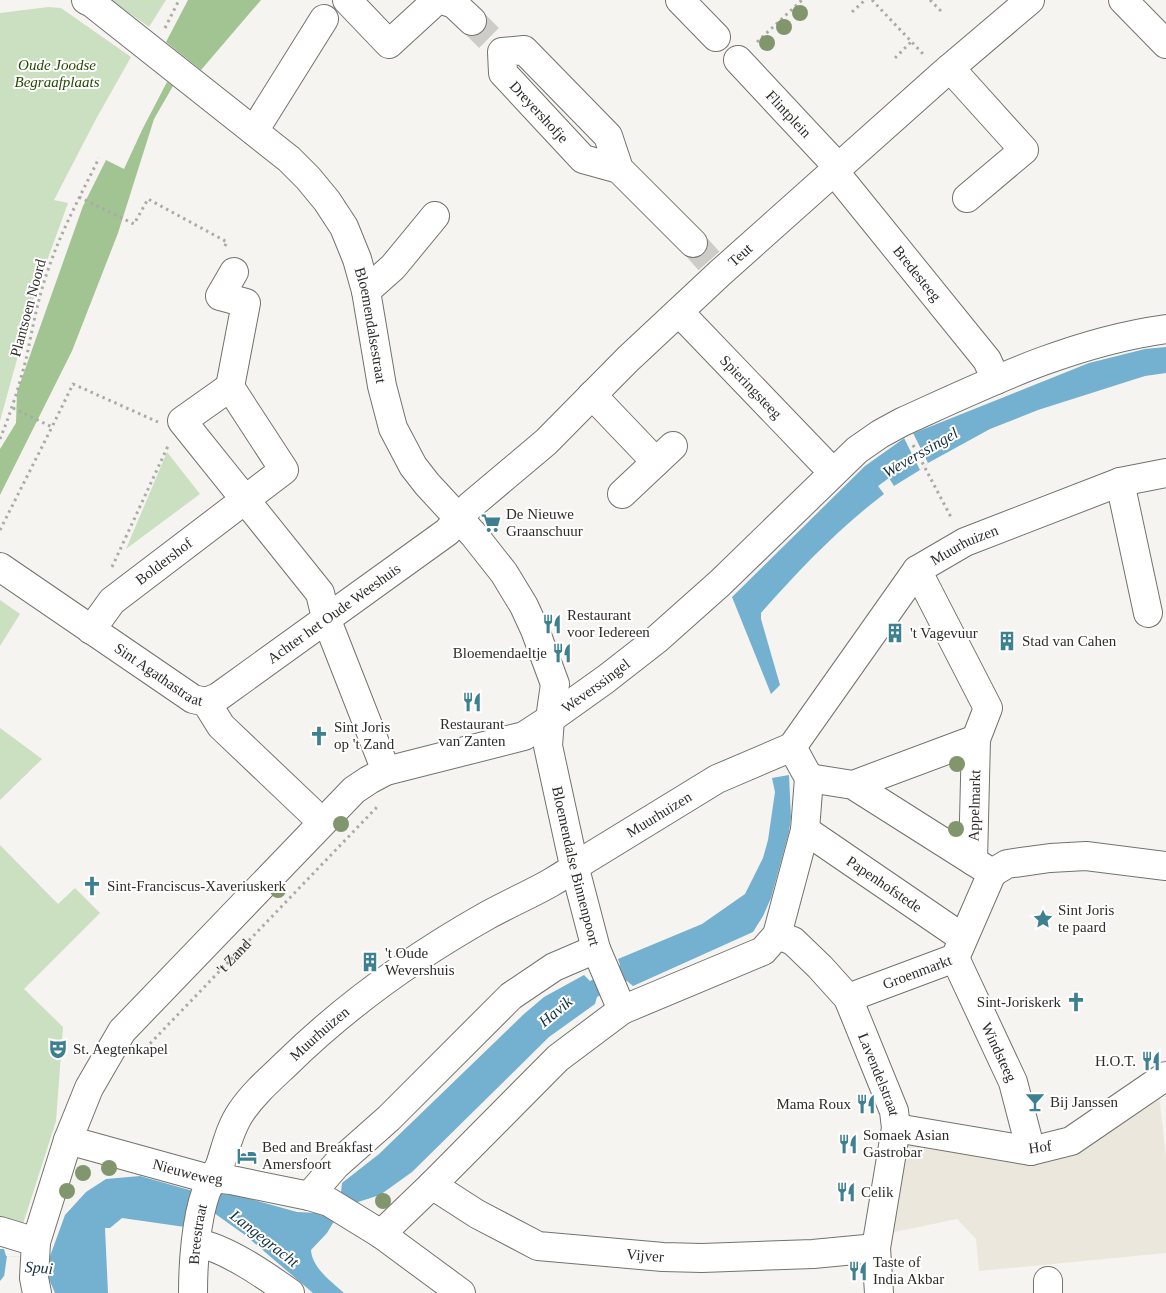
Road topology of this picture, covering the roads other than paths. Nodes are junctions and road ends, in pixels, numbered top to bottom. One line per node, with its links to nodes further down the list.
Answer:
1 (86, 0): 13 (street, Bloemendalsestraat)
2 (347, 0): 3 (street)
3 (437, 0)
4 (442, 0): 17 (street, Dreyershofje)
5 (680, 0): 9 (street)
6 (1030, 0): 12 (street, Teut)
7 (1123, 0): 10 (street)
8 (324, 19): 13 (street)
9 (716, 37)
10 (1166, 44)
11 (738, 60): 14 (street, Flintplein)
12 (946, 71): 14 (street, Teut); 15 (street)
13 (254, 130): 19 (street, Bloemendalsestraat)
14 (836, 169): 17 (street, Teut); 22 (street, Bredesteeg)
15 (967, 198)
16 (435, 216): 19 (street)
17 (707, 259): 20 (street, Teut)
18 (229, 261): 23 (street)
19 (366, 291): 30 (street, Bloemendalsestraat)
20 (680, 312): 24 (street, Teut); 25 (street, Spieringsteeg)
21 (1166, 329): 22 (street, Weverssingel)
22 (996, 380): 37 (street, Weverssingel)
23 (230, 387): 29 (street, Boldershof); 29 (street)
24 (592, 396): 28 (street); 30 (street, Teut)
25 (823, 462)
26 (1166, 473): 27 (street, Muurhuizen)
27 (1120, 482): 32 (street, Muurhuizen); 33 (street)
28 (622, 494)
29 (245, 499): 34 (street); 35 (street, Boldershof)
30 (459, 518): 34 (street, Achter het Oude Weeshuis); 37 (street, Bloemendalsestraat)
31 (0, 567): 35 (street, Sint Agathastraat)
32 (917, 570): 38 (street); 39 (street, Muurhuizen)
33 (1148, 612)
34 (326, 618): 36 (street, Achter het Oude Weeshuis); 40 (street)
35 (91, 630): 36 (street, Sint Agathastraat)
36 (206, 702): 43 (street, Sint Agathastraat)
37 (550, 719): 40 (street, 't Zand); 47 (street, Bloemendalse Binnenpoort)
38 (976, 739): 42 (street, Appelmarkt); 46 (street, Appelmarkt)
39 (792, 747): 41 (street); 47 (street, Muurhuizen)
40 (386, 772): 43 (street, 't Zand)
41 (809, 778): 42 (street, Appelmarkt); 44 (street)
42 (854, 785): 46 (street, Appelmarkt)
43 (322, 822): 55 (street, 't Zand)
44 (805, 830): 48 (street); 49 (street, Papenhofstede)
45 (1166, 866): 46 (street)
46 (982, 867): 49 (street, Groenmarkt)
47 (574, 868): 50 (street, Bloemendalse Binnenpoort); 58 (street, Muurhuizen)
48 (777, 935): 51 (street, Lavendelstraat); 52 (street)
49 (959, 948): 51 (street, Groenmarkt); 56 (street, Windsteeg)
50 (596, 949): 52 (street, Bloemendalse Binnenpoort); 59 (street)
51 (848, 998): 54 (street, Lavendelstraat)
52 (622, 1010): 57 (street)
53 (1166, 1076): 56 (street, Hof)
54 (895, 1119): 56 (street, Hof); 63 (street, Lavendelstraat)
55 (68, 1140): 58 (street, Nieuweweg); 64 (street, 't Zand)
56 (1031, 1151)
57 (432, 1185): 61 (street); 63 (street, Vijver)
58 (207, 1194): 59 (street, Nieuweweg); 62 (street, Breestraat)
59 (328, 1204): 61 (street)
60 (0, 1231): 64 (street)
61 (381, 1234): 67 (street)
62 (196, 1244): 65 (street, Breestraat); 66 (street)
63 (876, 1248): 68 (street, Lavendelstraat)
64 (35, 1268)
65 (193, 1293)
66 (290, 1293)
67 (461, 1293)
68 (880, 1293)

